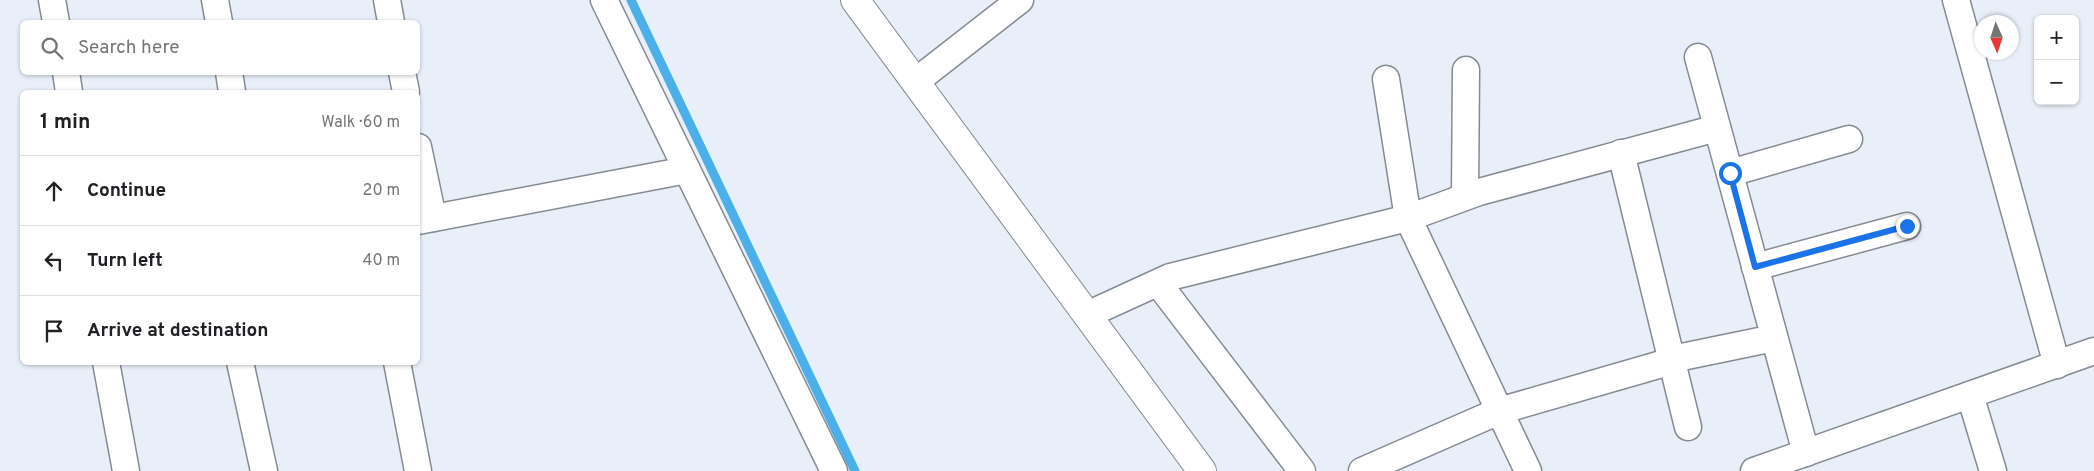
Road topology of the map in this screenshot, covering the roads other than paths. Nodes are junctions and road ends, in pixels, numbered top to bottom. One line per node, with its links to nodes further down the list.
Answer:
1 (52, 0): 8 (street)
2 (215, 0): 9 (street)
3 (387, 0): 10 (street)
4 (604, 0): 25 (street)
5 (855, 0): 17 (street)
6 (1020, 0): 17 (street)
7 (1956, 0): 40 (street)
8 (56, 20)
9 (219, 20)
10 (392, 20)
11 (1698, 57): 21 (street)
12 (1466, 70): 27 (street)
13 (66, 75): 18 (street)
14 (229, 75): 19 (street)
15 (403, 75): 20 (street)
16 (1386, 79): 28 (street)
17 (915, 82): 33 (street)
18 (69, 90)
19 (232, 90)
20 (406, 90)
21 (1718, 128): 23 (street); 26 (street)
22 (1849, 139): 26 (street)
23 (1620, 153): 27 (street); 36 (street)
24 (420, 168): 29 (street)
25 (687, 170): 29 (street); 48 (street)
26 (1730, 173): 31 (street)
27 (1465, 196): 28 (street)
28 (1408, 218): 32 (street); 42 (street)
29 (425, 219)
30 (1907, 226): 31 (street)
31 (1755, 267): 34 (street)
32 (1158, 283): 33 (street); 50 (street)
33 (1087, 314): 49 (street)
34 (1774, 338): 36 (street); 44 (street)
35 (2094, 351): 40 (street)
36 (1672, 361): 42 (street); 43 (street)
37 (107, 365): 45 (street)
38 (241, 365): 46 (street)
39 (397, 365): 47 (street)
40 (2056, 365): 41 (street)
41 (1970, 394): 44 (street); 54 (street)
42 (1499, 411): 51 (street); 52 (street)
43 (1688, 427)
44 (1806, 453): 53 (street)
45 (126, 471)
46 (264, 471)
47 (418, 471)
48 (834, 471)
49 (1202, 471)
50 (1302, 471)
51 (1362, 471)
52 (1528, 471)
53 (1754, 471)
54 (1994, 471)

